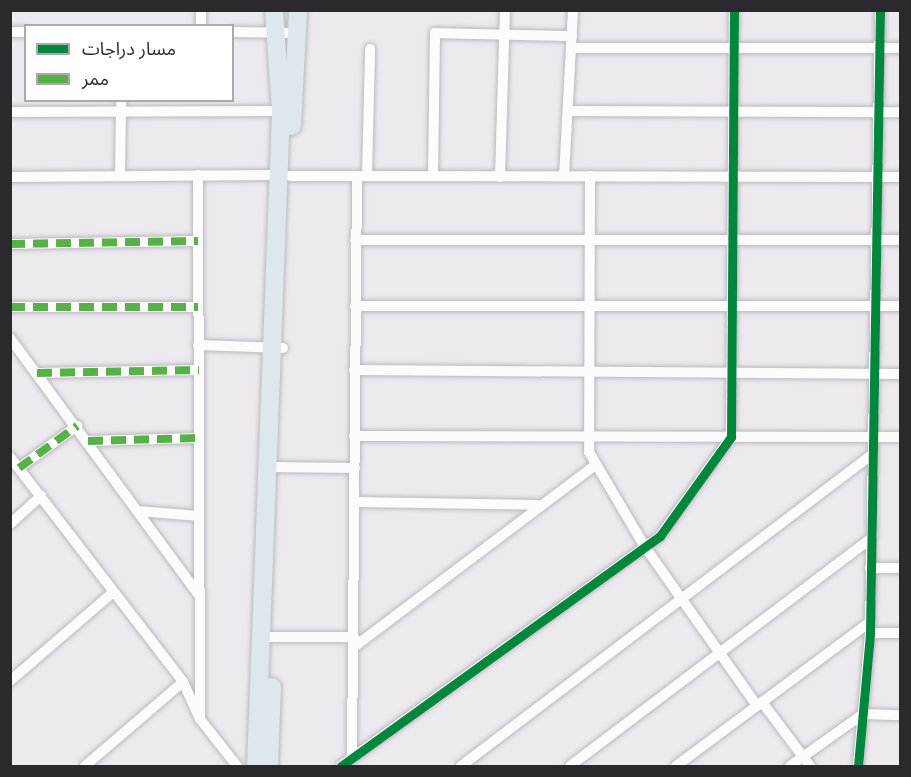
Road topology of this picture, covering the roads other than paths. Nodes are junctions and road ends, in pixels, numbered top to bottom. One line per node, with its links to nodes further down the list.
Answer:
1 (274, 10): 7 (highway)
2 (298, 10): 9 (highway)
3 (505, 10): 10 (street)
4 (573, 10): 11 (street)
5 (734, 10): 13 (street)
6 (880, 10): 14 (street)
7 (276, 31): 8 (street); 9 (street); 18 (highway)
8 (234, 32)
9 (296, 33): 25 (highway)
10 (505, 34): 11 (street); 28 (street); 32 (street)
11 (572, 36): 12 (street)
12 (571, 48): 13 (street); 19 (street)
13 (734, 48): 14 (street); 21 (street)
14 (879, 48): 15 (street); 22 (street)
15 (900, 48)
16 (370, 49): 27 (street)
17 (121, 106): 18 (street); 20 (street); 26 (street)
18 (281, 111): 25 (highway)
19 (567, 111): 21 (street); 29 (street)
20 (10, 112)
21 (734, 112): 22 (street); 33 (street)
22 (878, 112): 23 (street); 34 (street)
23 (900, 112)
24 (198, 175): 25 (street); 26 (street); 41 (street)
25 (284, 175): 27 (street); 52 (highway)
26 (120, 176): 31 (street)
27 (362, 176): 28 (street); 36 (street)
28 (433, 176): 32 (street)
29 (564, 176): 30 (street); 32 (street)
30 (590, 176): 33 (street); 37 (street)
31 (10, 177)
32 (500, 177)
33 (733, 177): 34 (street); 38 (street)
34 (876, 177): 35 (street); 39 (street)
35 (900, 177)
36 (356, 240): 37 (street); 43 (street)
37 (588, 240): 38 (street); 44 (street)
38 (732, 240): 39 (street); 45 (street)
39 (875, 240): 40 (street); 46 (street)
40 (900, 240)
41 (198, 241): 42 (street); 49 (street)
42 (10, 244)
43 (355, 306): 44 (street); 54 (street)
44 (587, 306): 45 (street); 55 (street)
45 (732, 306): 46 (street); 56 (street)
46 (876, 306): 47 (street); 58 (street)
47 (900, 306)
48 (10, 307): 49 (street)
49 (198, 307): 51 (street)
50 (10, 338): 57 (street)
51 (198, 345): 52 (street); 53 (street)
52 (278, 348): 71 (highway)
53 (199, 370): 57 (street); 65 (street)
54 (354, 370): 55 (street); 61 (street)
55 (590, 371): 56 (street); 66 (street)
56 (731, 372): 58 (street); 62 (street)
57 (37, 373): 60 (street)
58 (877, 374): 59 (street); 63 (street)
59 (900, 374)
60 (77, 426): 67 (street); 72 (street)
61 (354, 436): 66 (street); 73 (street)
62 (731, 437): 63 (street); 66 (street); 81 (street)
63 (871, 437): 64 (street); 68 (street)
64 (900, 437)
65 (198, 438): 67 (street); 78 (street)
66 (587, 438): 70 (street)
67 (88, 441): 77 (street)
68 (870, 456): 80 (street); 86 (street)
69 (10, 457): 72 (street)
70 (594, 466): 76 (street); 81 (street)
71 (273, 467): 73 (street); 89 (highway)
72 (19, 468): 74 (street)
73 (354, 468): 75 (street)
74 (41, 496): 79 (street); 84 (street)
75 (355, 502): 76 (street); 90 (street)
76 (538, 505): 90 (street)
77 (138, 511): 78 (street); 85 (street)
78 (198, 516): 85 (street)
79 (10, 524)
80 (870, 539): 82 (street); 91 (street)
81 (645, 547): 86 (street); 99 (street)
82 (870, 568): 83 (street); 87 (street)
83 (900, 568)
84 (111, 594): 92 (street); 93 (street)
85 (198, 594): 97 (street)
86 (681, 599): 91 (street); 105 (street)
87 (870, 627): 88 (street); 94 (street); 95 (street)
88 (900, 633)
89 (267, 637): 90 (street); 102 (highway); 103 (highway)
90 (354, 642): 99 (street)
91 (721, 655): 94 (street); 106 (street)
92 (10, 681)
93 (183, 681): 97 (street); 100 (street)
94 (760, 704): 98 (street); 107 (street)
95 (863, 714): 96 (street); 98 (street); 110 (street)
96 (900, 715)
97 (200, 719): 101 (street)
98 (803, 757): 108 (street); 109 (street)
99 (352, 758): 104 (street)
100 (85, 766)
101 (237, 766)
102 (256, 766)
103 (269, 766)
104 (341, 766)
105 (461, 766)
106 (570, 766)
107 (676, 766)
108 (790, 766)
109 (810, 766)
110 (858, 766)

